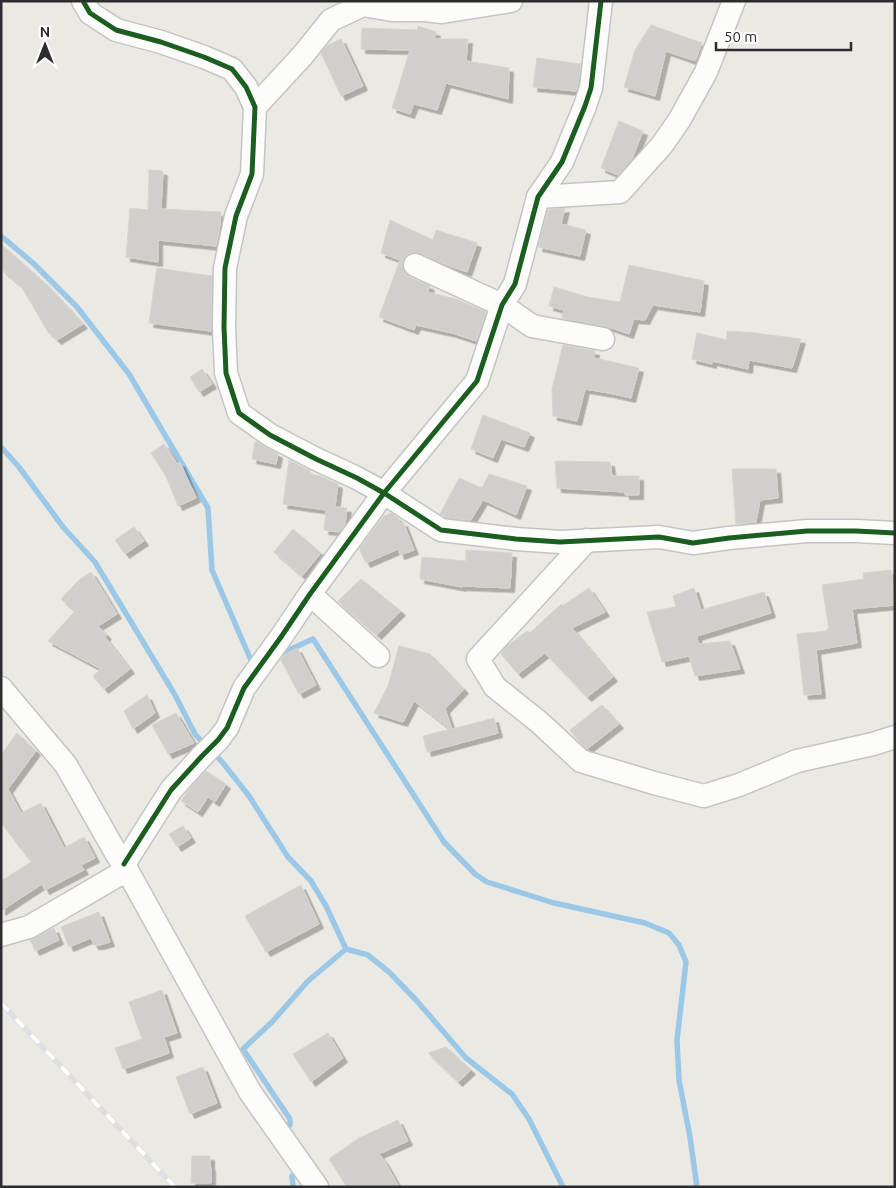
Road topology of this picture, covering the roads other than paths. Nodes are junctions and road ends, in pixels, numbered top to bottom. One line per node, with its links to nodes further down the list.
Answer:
1 (83, 1): 5 (street)
2 (511, 1): 5 (street)
3 (601, 1): 6 (street)
4 (734, 1): 6 (street)
5 (255, 107): 10 (street)
6 (538, 197): 8 (street)
7 (414, 265): 8 (street)
8 (502, 306): 9 (street); 10 (street)
9 (603, 339)
10 (384, 493): 12 (street); 13 (street)
11 (895, 533): 12 (street)
12 (587, 540): 16 (street)
13 (310, 594): 14 (street); 17 (street)
14 (378, 656)
15 (1, 688): 17 (street)
16 (895, 737)
17 (125, 867): 18 (street); 19 (street)
18 (1, 935)
19 (317, 1187)

